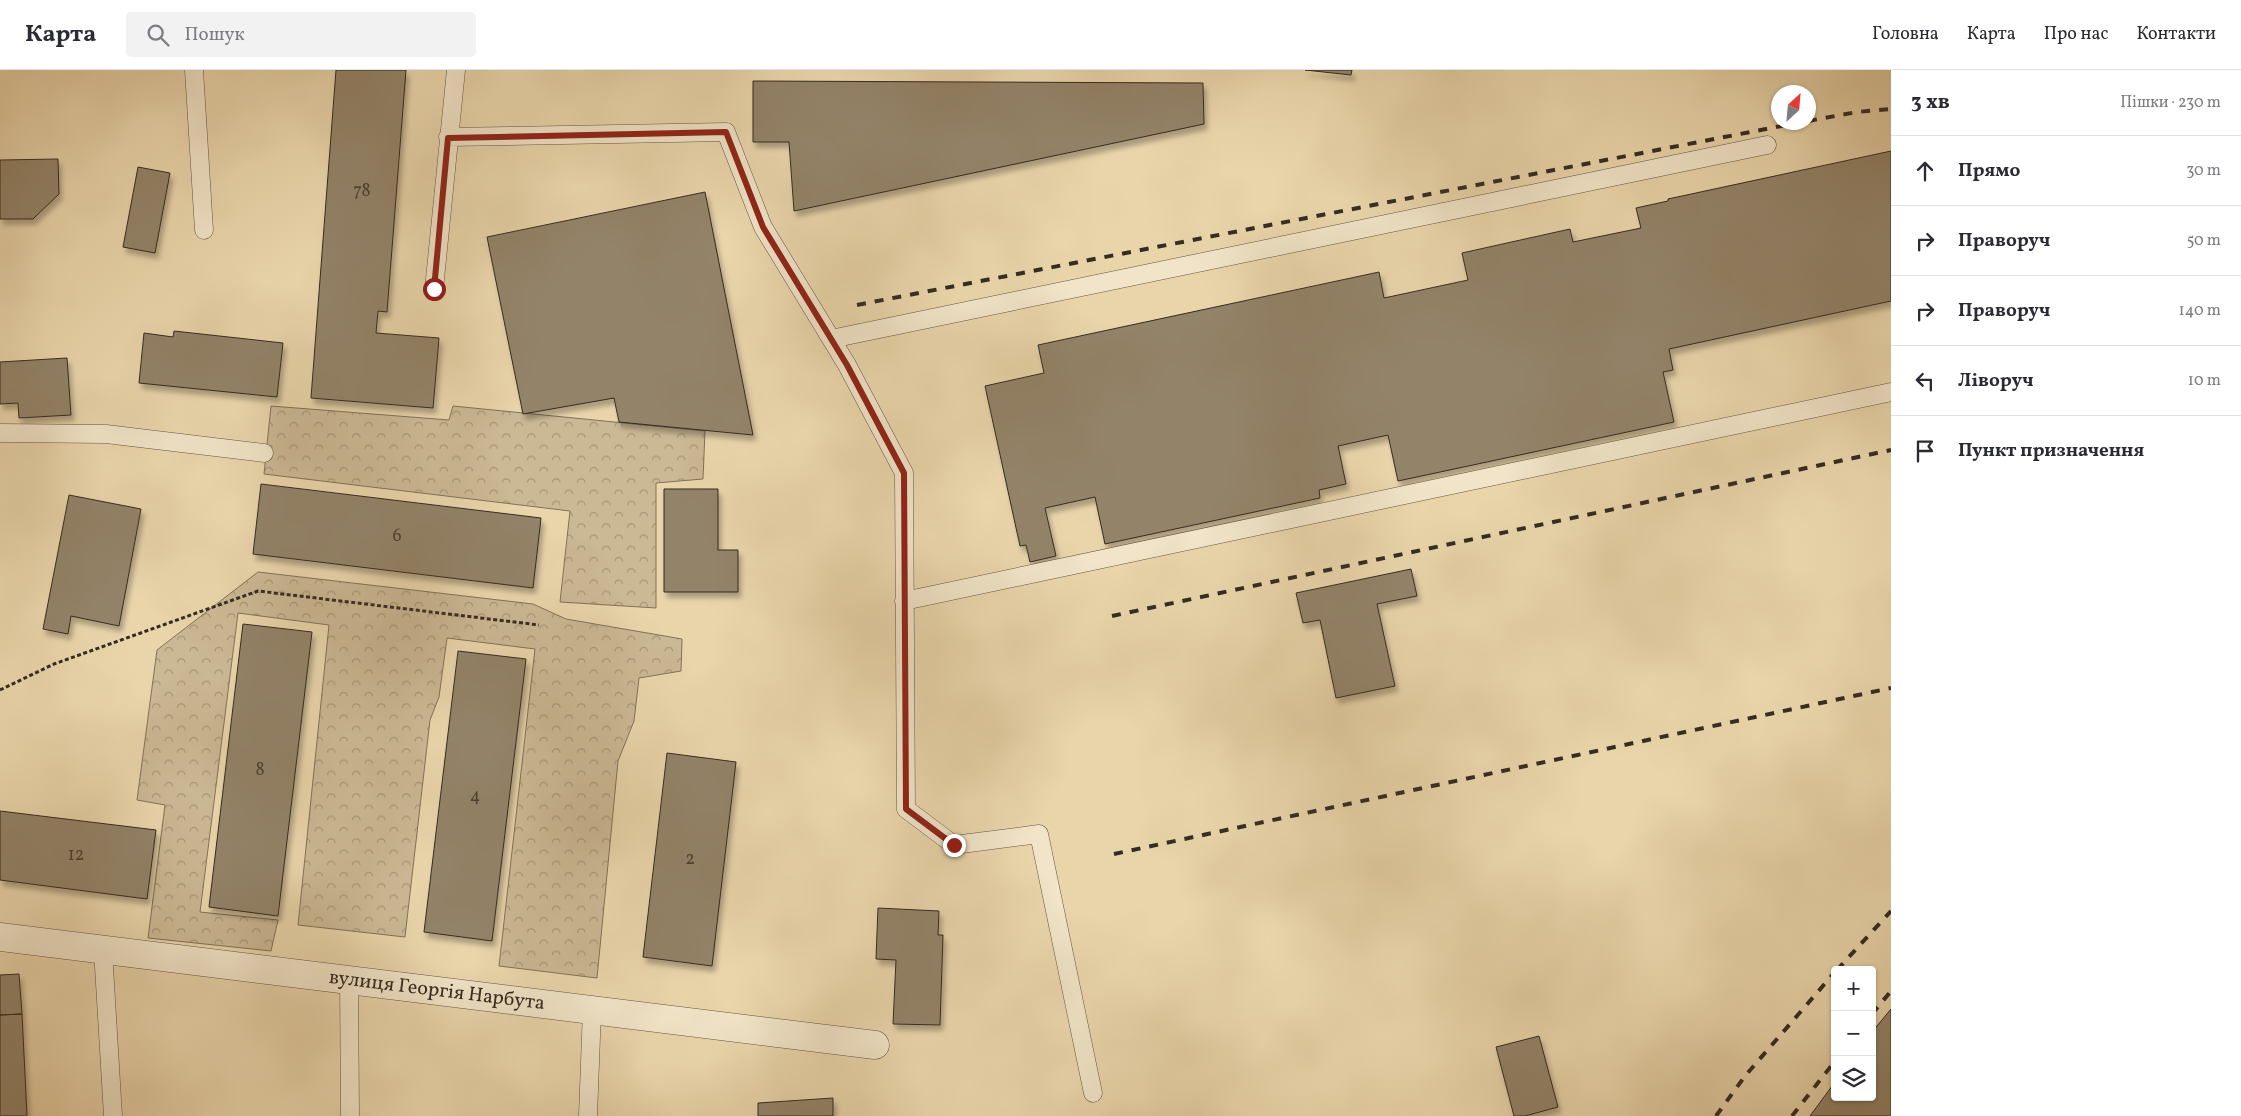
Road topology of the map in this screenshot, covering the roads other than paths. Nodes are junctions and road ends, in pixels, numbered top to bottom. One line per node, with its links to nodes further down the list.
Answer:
1 (194, 70): 5 (lane)
2 (456, 70): 3 (lane)
3 (448, 138): 6 (lane); 7 (lane)
4 (1767, 145): 7 (lane)
5 (204, 230)
6 (434, 289)
7 (831, 339): 11 (lane)
8 (1891, 392): 11 (lane)
9 (0, 433): 10 (lane)
10 (264, 453)
11 (904, 601): 17 (lane)
12 (0, 937): 13 (street, вулиця Георгія Нарбута)
13 (103, 950): 14 (street, вулиця Георгія Нарбута); 18 (lane)
14 (350, 980): 15 (street, вулиця Георгія Нарбута); 19 (lane)
15 (592, 1010): 16 (street, вулиця Георгія Нарбута); 20 (lane)
16 (875, 1045)
17 (1093, 1093)
18 (113, 1116)
19 (350, 1116)
20 (588, 1116)

